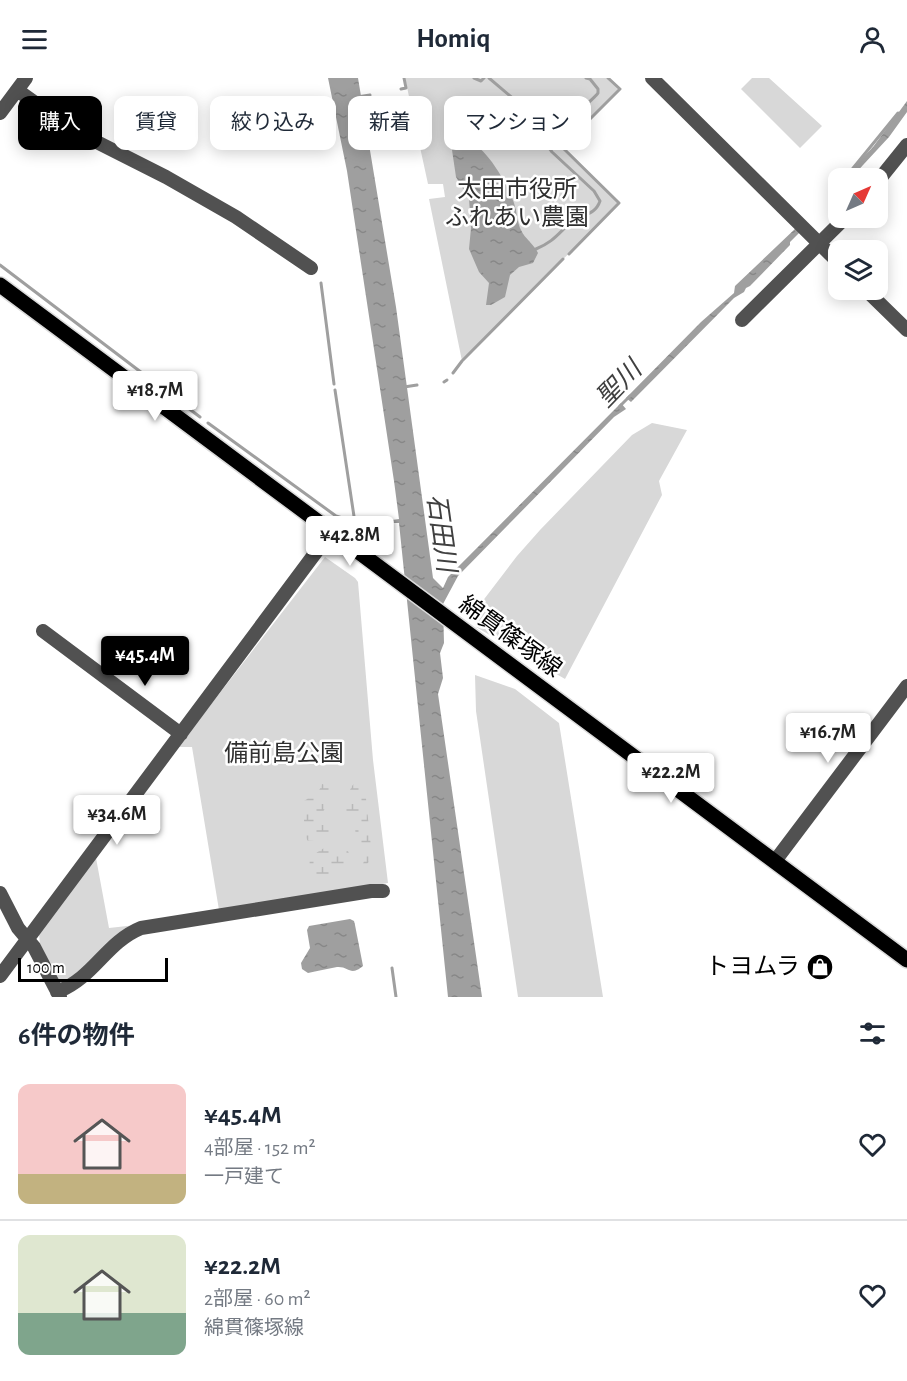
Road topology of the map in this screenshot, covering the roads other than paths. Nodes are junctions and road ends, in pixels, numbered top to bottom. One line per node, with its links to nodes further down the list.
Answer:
1 (26, 78): 3 (street)
2 (651, 78): 8 (street)
3 (17, 90): 4 (street); 10 (street)
4 (0, 113)
5 (907, 145): 6 (street)
6 (888, 169)
7 (833, 228): 8 (street)
8 (817, 242): 9 (street); 13 (street)
9 (828, 252)
10 (311, 268)
11 (0, 285): 15 (main road, 綿貫篠塚線)
12 (876, 300): 14 (street)
13 (742, 320)
14 (907, 330)
15 (331, 532): 18 (street); 19 (main road, 綿貫篠塚線)
16 (43, 631): 18 (street)
17 (907, 686): 19 (street)
18 (181, 734): 22 (street)
19 (775, 861): 23 (main road, 綿貫篠塚線)
20 (383, 891): 25 (street)
21 (0, 893): 22 (street)
22 (28, 939): 24 (street); 25 (street)
23 (907, 960)
24 (0, 976)
25 (58, 995)

